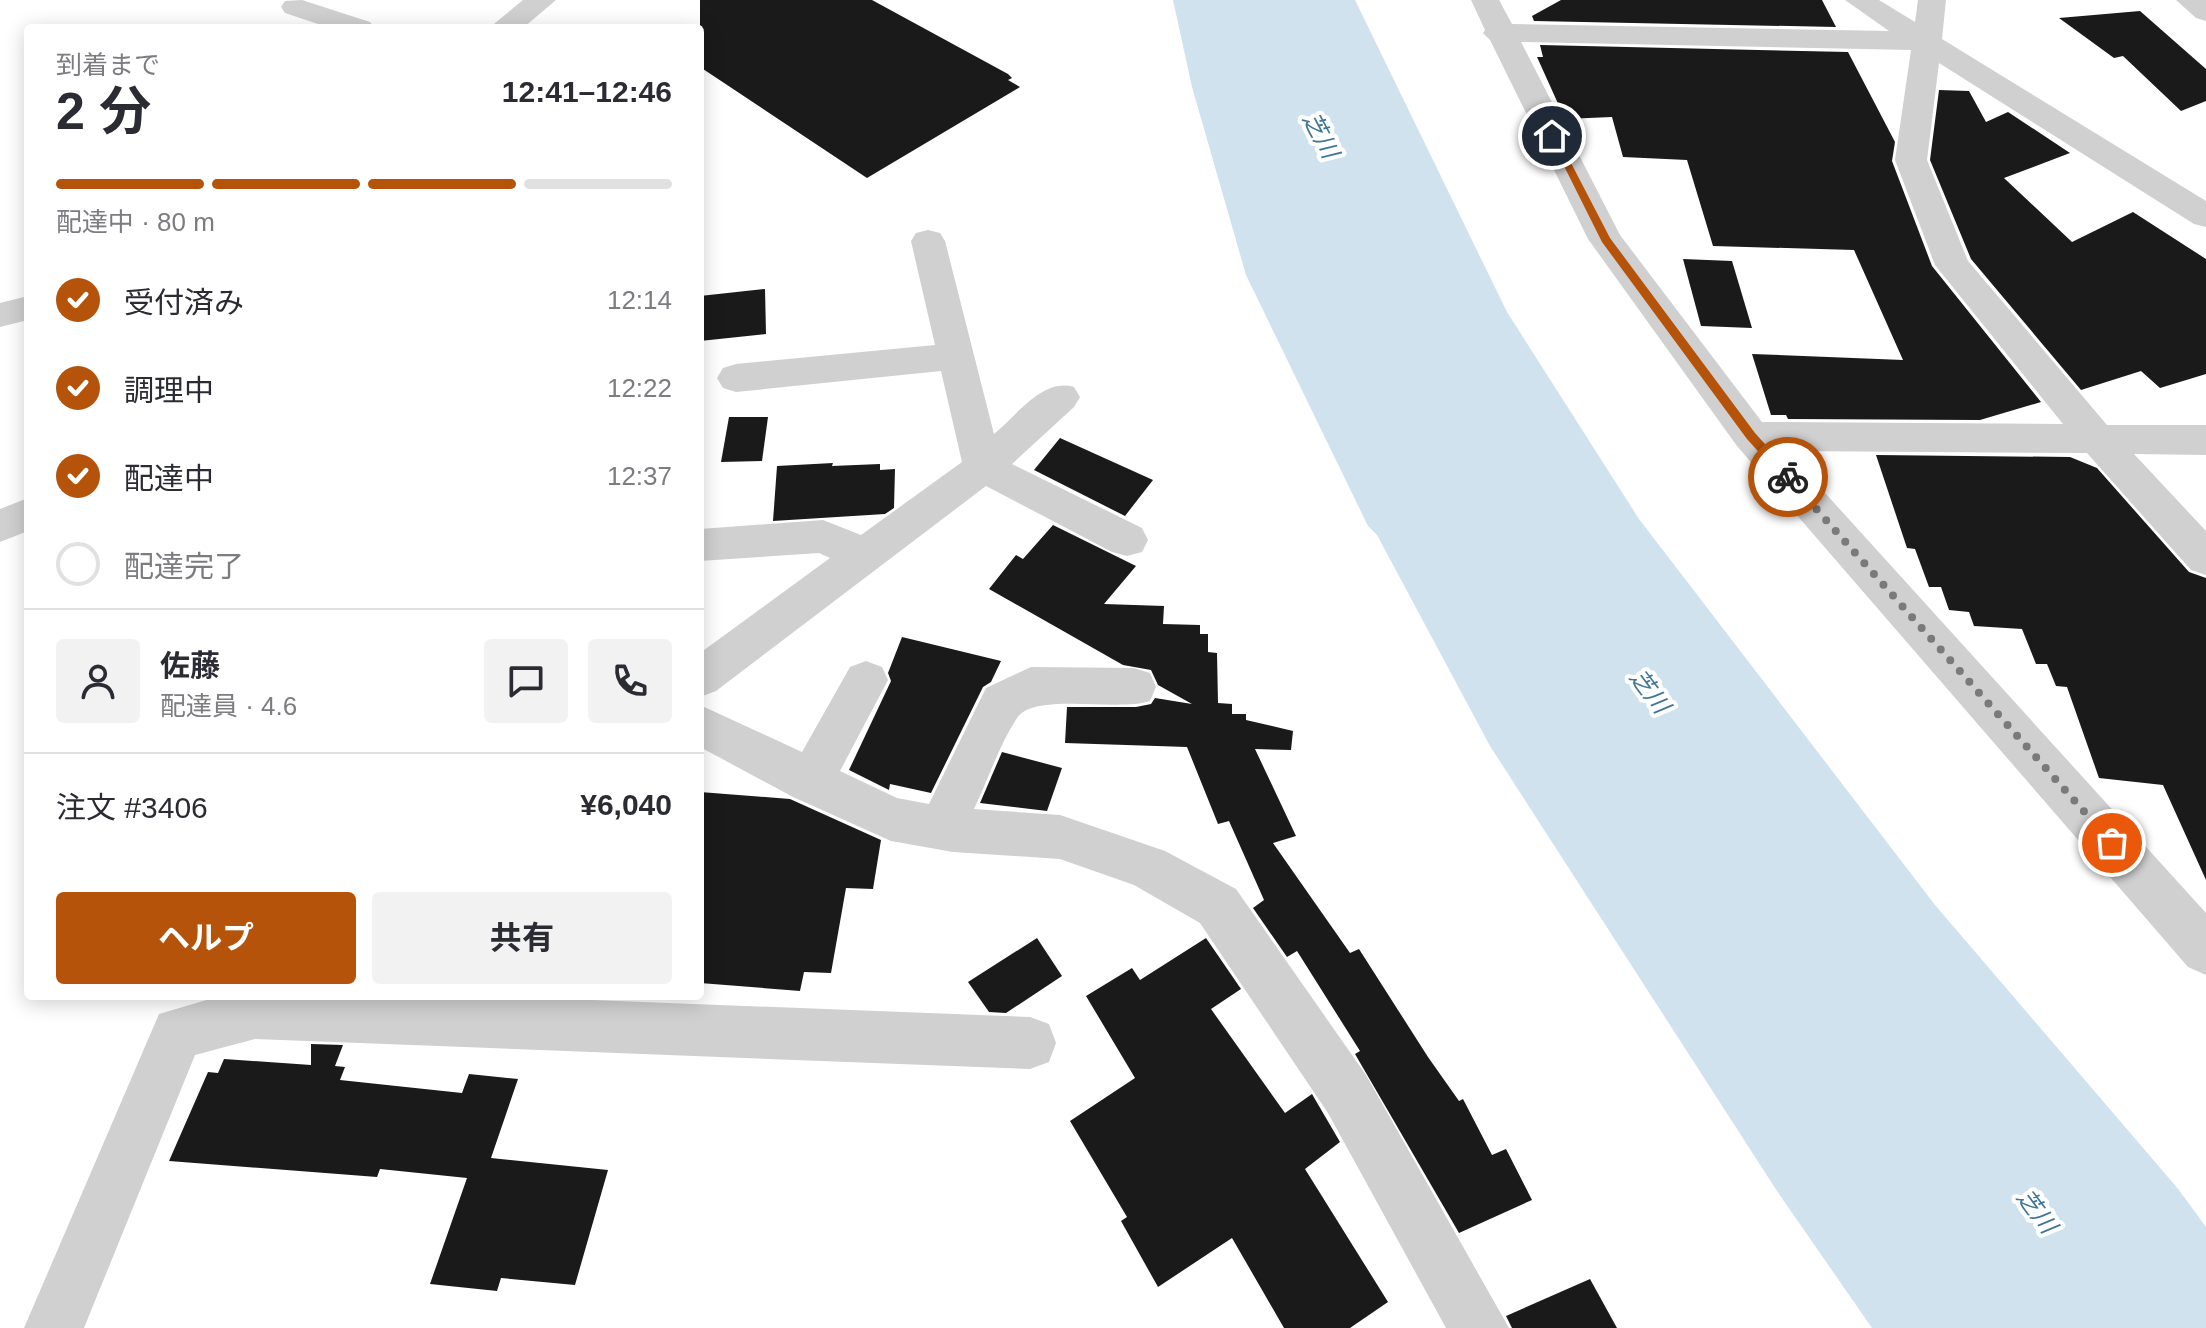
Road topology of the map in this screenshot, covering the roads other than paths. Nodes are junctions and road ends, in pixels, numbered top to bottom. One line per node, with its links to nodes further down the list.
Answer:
1 (542, 0): 9 (street)
2 (1859, 0): 10 (street)
3 (1932, 0): 10 (street)
4 (2190, 0): 5 (street)
5 (2206, 12)
6 (300, 16): 8 (street)
7 (1491, 17): 10 (street); 18 (street)
8 (340, 24)
9 (509, 24)
10 (1925, 41): 11 (street); 19 (street)
11 (2206, 216)
12 (928, 241): 15 (street)
13 (24, 309): 14 (street)
14 (0, 315)
15 (955, 356): 16 (street); 21 (street)
16 (736, 378)
17 (1061, 397): 21 (street)
18 (1751, 436): 19 (street); 34 (street)
19 (2097, 439): 20 (street); 27 (street)
20 (2206, 440)
21 (983, 467): 24 (street); 26 (street)
22 (24, 516): 23 (street)
23 (0, 526)
24 (1127, 540)
25 (704, 545): 26 (street)
26 (865, 556): 28 (street)
27 (2206, 558)
28 (704, 675)
29 (866, 680): 32 (street)
30 (1134, 687): 33 (street)
31 (704, 727): 32 (street)
32 (810, 782): 33 (street)
33 (942, 826): 37 (street)
34 (2206, 950)
35 (1030, 1043): 36 (street)
36 (54, 1328)
37 (1479, 1328)

